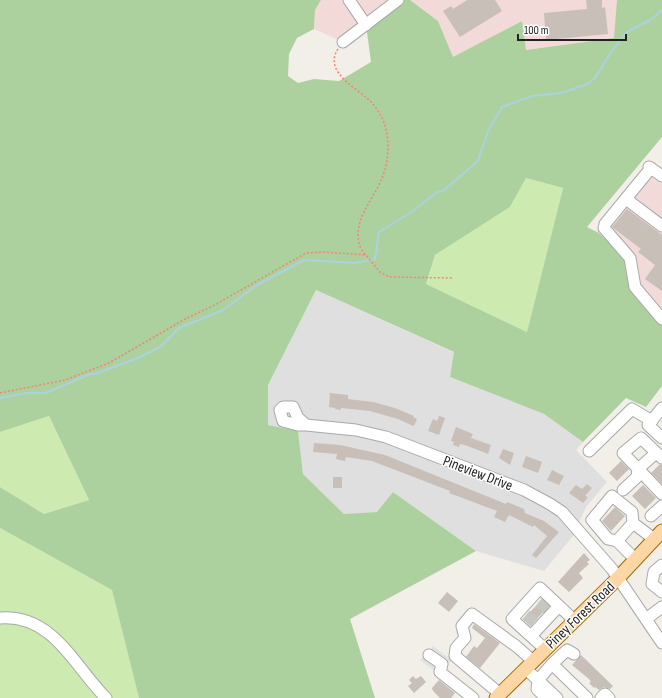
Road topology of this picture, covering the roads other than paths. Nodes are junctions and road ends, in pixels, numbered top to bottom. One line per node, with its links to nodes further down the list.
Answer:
1 (350, 0): 3 (street)
2 (394, 1): 3 (street)
3 (366, 25): 4 (street)
4 (343, 42)
5 (662, 176): 6 (street)
6 (626, 199): 7 (street); 8 (street)
7 (662, 226)
8 (662, 319)
9 (662, 408): 10 (street)
10 (652, 421): 12 (street); 13 (street)
11 (306, 425): 23 (street, Pineview Drive)
12 (662, 438)
13 (589, 450)
14 (659, 456): 15 (street); 15 (street)
15 (638, 469): 16 (street); 17 (street)
16 (623, 490)
17 (662, 494)
18 (662, 506): 19 (street)
19 (651, 516)
20 (633, 523): 21 (street); 22 (street); 22 (street)
21 (660, 533): 24 (main road, Piney Forest Road)
22 (613, 540): 23 (street); 24 (street)
23 (596, 550): 26 (street, Pineview Drive)
24 (635, 559): 26 (main road, Piney Forest Road)
25 (662, 565): 27 (street)
26 (618, 578): 31 (street, Pineview Drive); 32 (main road, Piney Forest Road)
27 (662, 592)
28 (662, 607): 31 (street)
29 (554, 610): 32 (street); 33 (street); 33 (street)
30 (0, 618): 42 (street)
31 (646, 619): 34 (street, Pineview Drive)
32 (574, 620): 35 (main road, Piney Forest Road)
33 (531, 636): 35 (street)
34 (662, 644)
35 (545, 649): 39 (main road, Piney Forest Road)
36 (574, 654): 38 (street)
37 (429, 655): 43 (street)
38 (552, 664): 40 (street); 46 (street)
39 (529, 665): 40 (street); 41 (main road, Piney Forest Road); 41 (street)
40 (538, 680): 44 (street); 45 (street)
41 (498, 696)
42 (106, 698)
43 (473, 698)
44 (546, 698)
45 (557, 698)
46 (588, 698)
47 (601, 698): 48 (street)
48 (609, 698)

